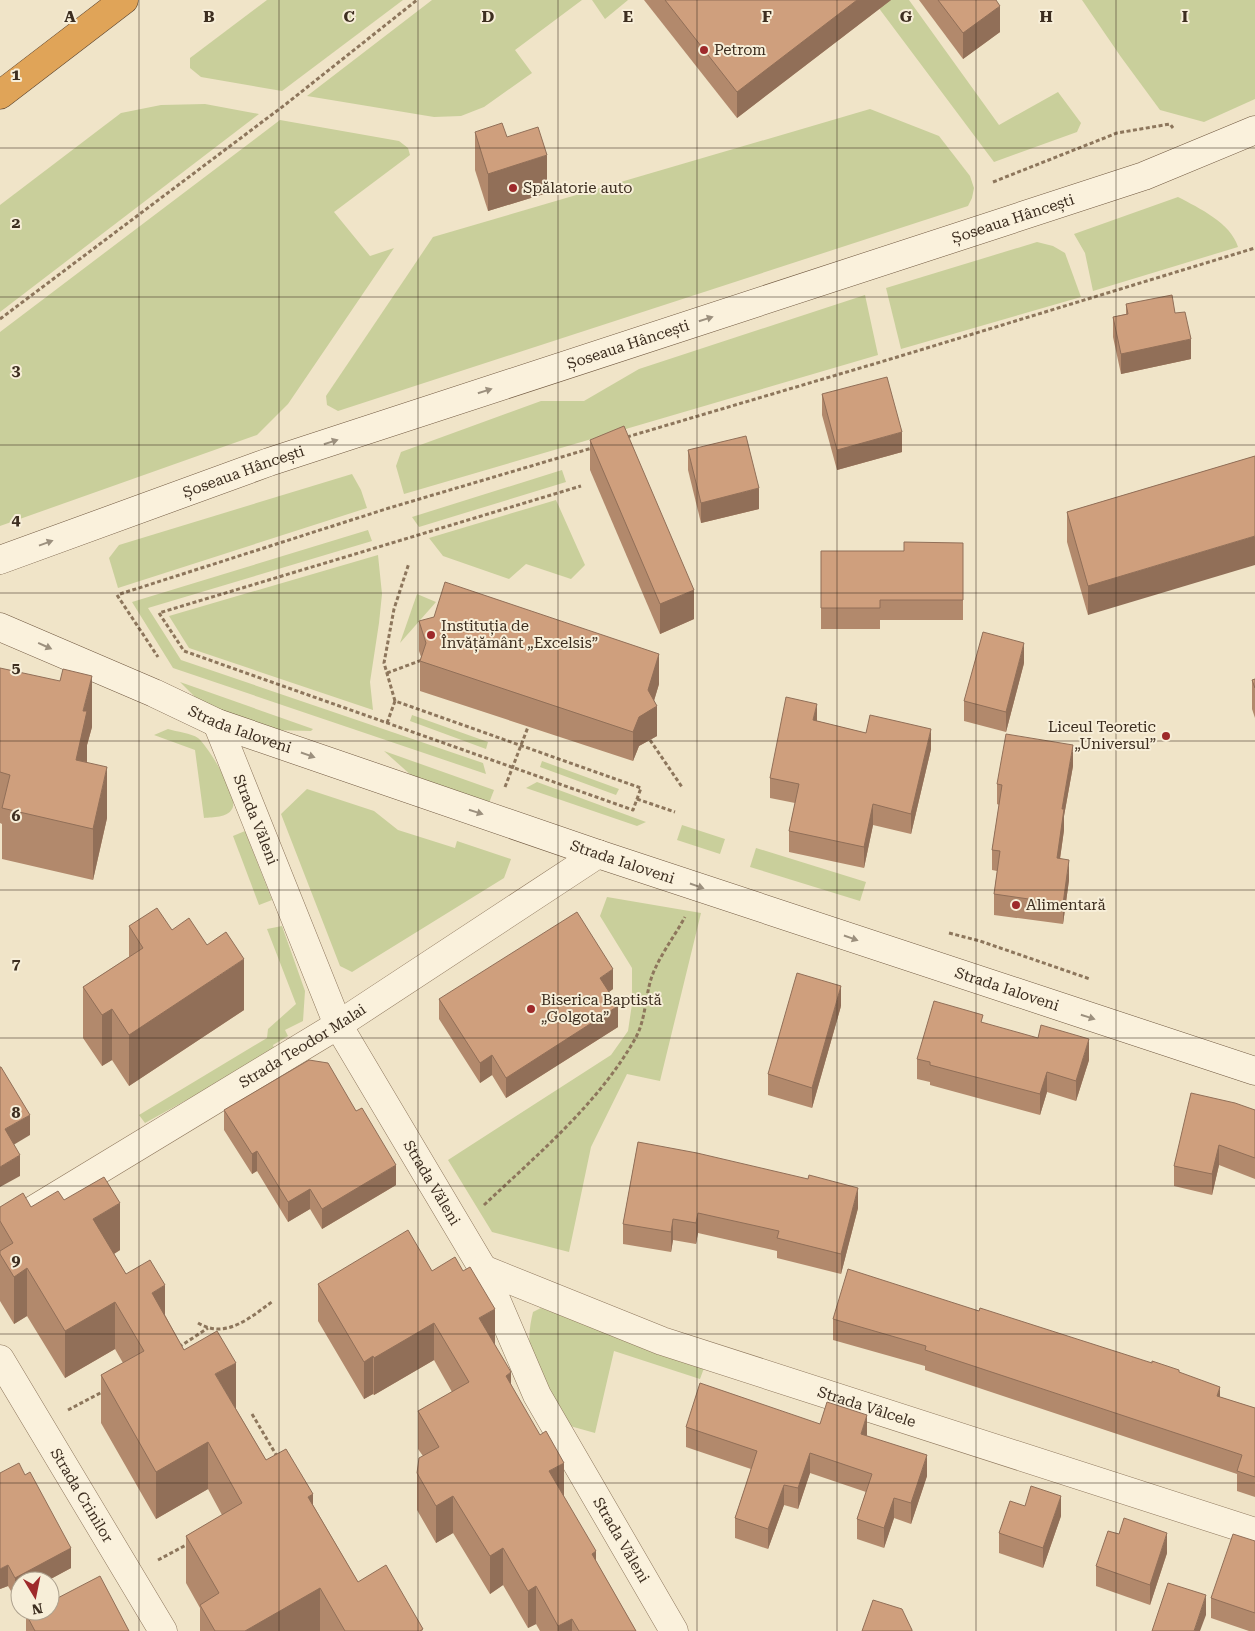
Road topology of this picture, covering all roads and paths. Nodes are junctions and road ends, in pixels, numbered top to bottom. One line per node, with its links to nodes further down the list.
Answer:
1 (124, 0): 3 (highway)
2 (417, 0): 8 (path)
3 (0, 95)
4 (1175, 130): 6 (path)
5 (1255, 130): 12 (street, Șoseaua Hâncești, one-way to 5)
6 (992, 182)
7 (1255, 248): 9 (path)
8 (0, 320)
9 (618, 440)
10 (599, 446): 16 (path)
11 (581, 486): 20 (path)
12 (0, 560)
13 (409, 563): 17 (path)
14 (0, 627): 19 (street, Strada Ialoveni, one-way to 19)
15 (422, 660): 17 (path)
16 (163, 665)
17 (387, 673): 18 (path)
18 (395, 701): 20 (path); 23 (path)
19 (216, 723): 30 (street, Strada Ialoveni, one-way to 30); 35 (street, Strada Văleni)
20 (387, 723): 24 (path)
21 (528, 727): 23 (path)
22 (650, 740): 27 (path)
23 (521, 745): 24 (path); 28 (path)
24 (513, 767): 26 (path); 28 (path)
25 (496, 783): 26 (path)
26 (506, 786): 30 (path)
27 (682, 787)
28 (637, 799): 29 (path)
29 (675, 812)
30 (494, 818): 31 (street, Strada Ialoveni)
31 (598, 854): 32 (street, Strada Ialoveni, one-way to 32); 35 (street, Strada Teodor Malai)
32 (702, 888): 36 (street, Strada Ialoveni, one-way to 36); 37 (path)
33 (945, 932): 34 (path)
34 (1099, 982)
35 (338, 1025): 37 (street, Strada Văleni); 38 (street, Strada Teodor Malai)
36 (1255, 1071)
37 (460, 1228): 39 (street, Strada Văleni)
38 (0, 1230)
39 (483, 1269): 49 (street, Strada Vâlcele); 53 (street, Strada Văleni)
40 (273, 1301): 42 (path)
41 (198, 1323): 42 (path)
42 (208, 1328): 43 (path)
43 (177, 1348)
44 (0, 1359): 47 (street, Strada Crinilor)
45 (105, 1390): 47 (path)
46 (252, 1414): 48 (path)
47 (40, 1426): 51 (street, Strada Crinilor)
48 (279, 1461)
49 (1255, 1532)
50 (188, 1543): 51 (path)
51 (130, 1576): 52 (street, Strada Crinilor)
52 (163, 1631)
53 (674, 1631)

